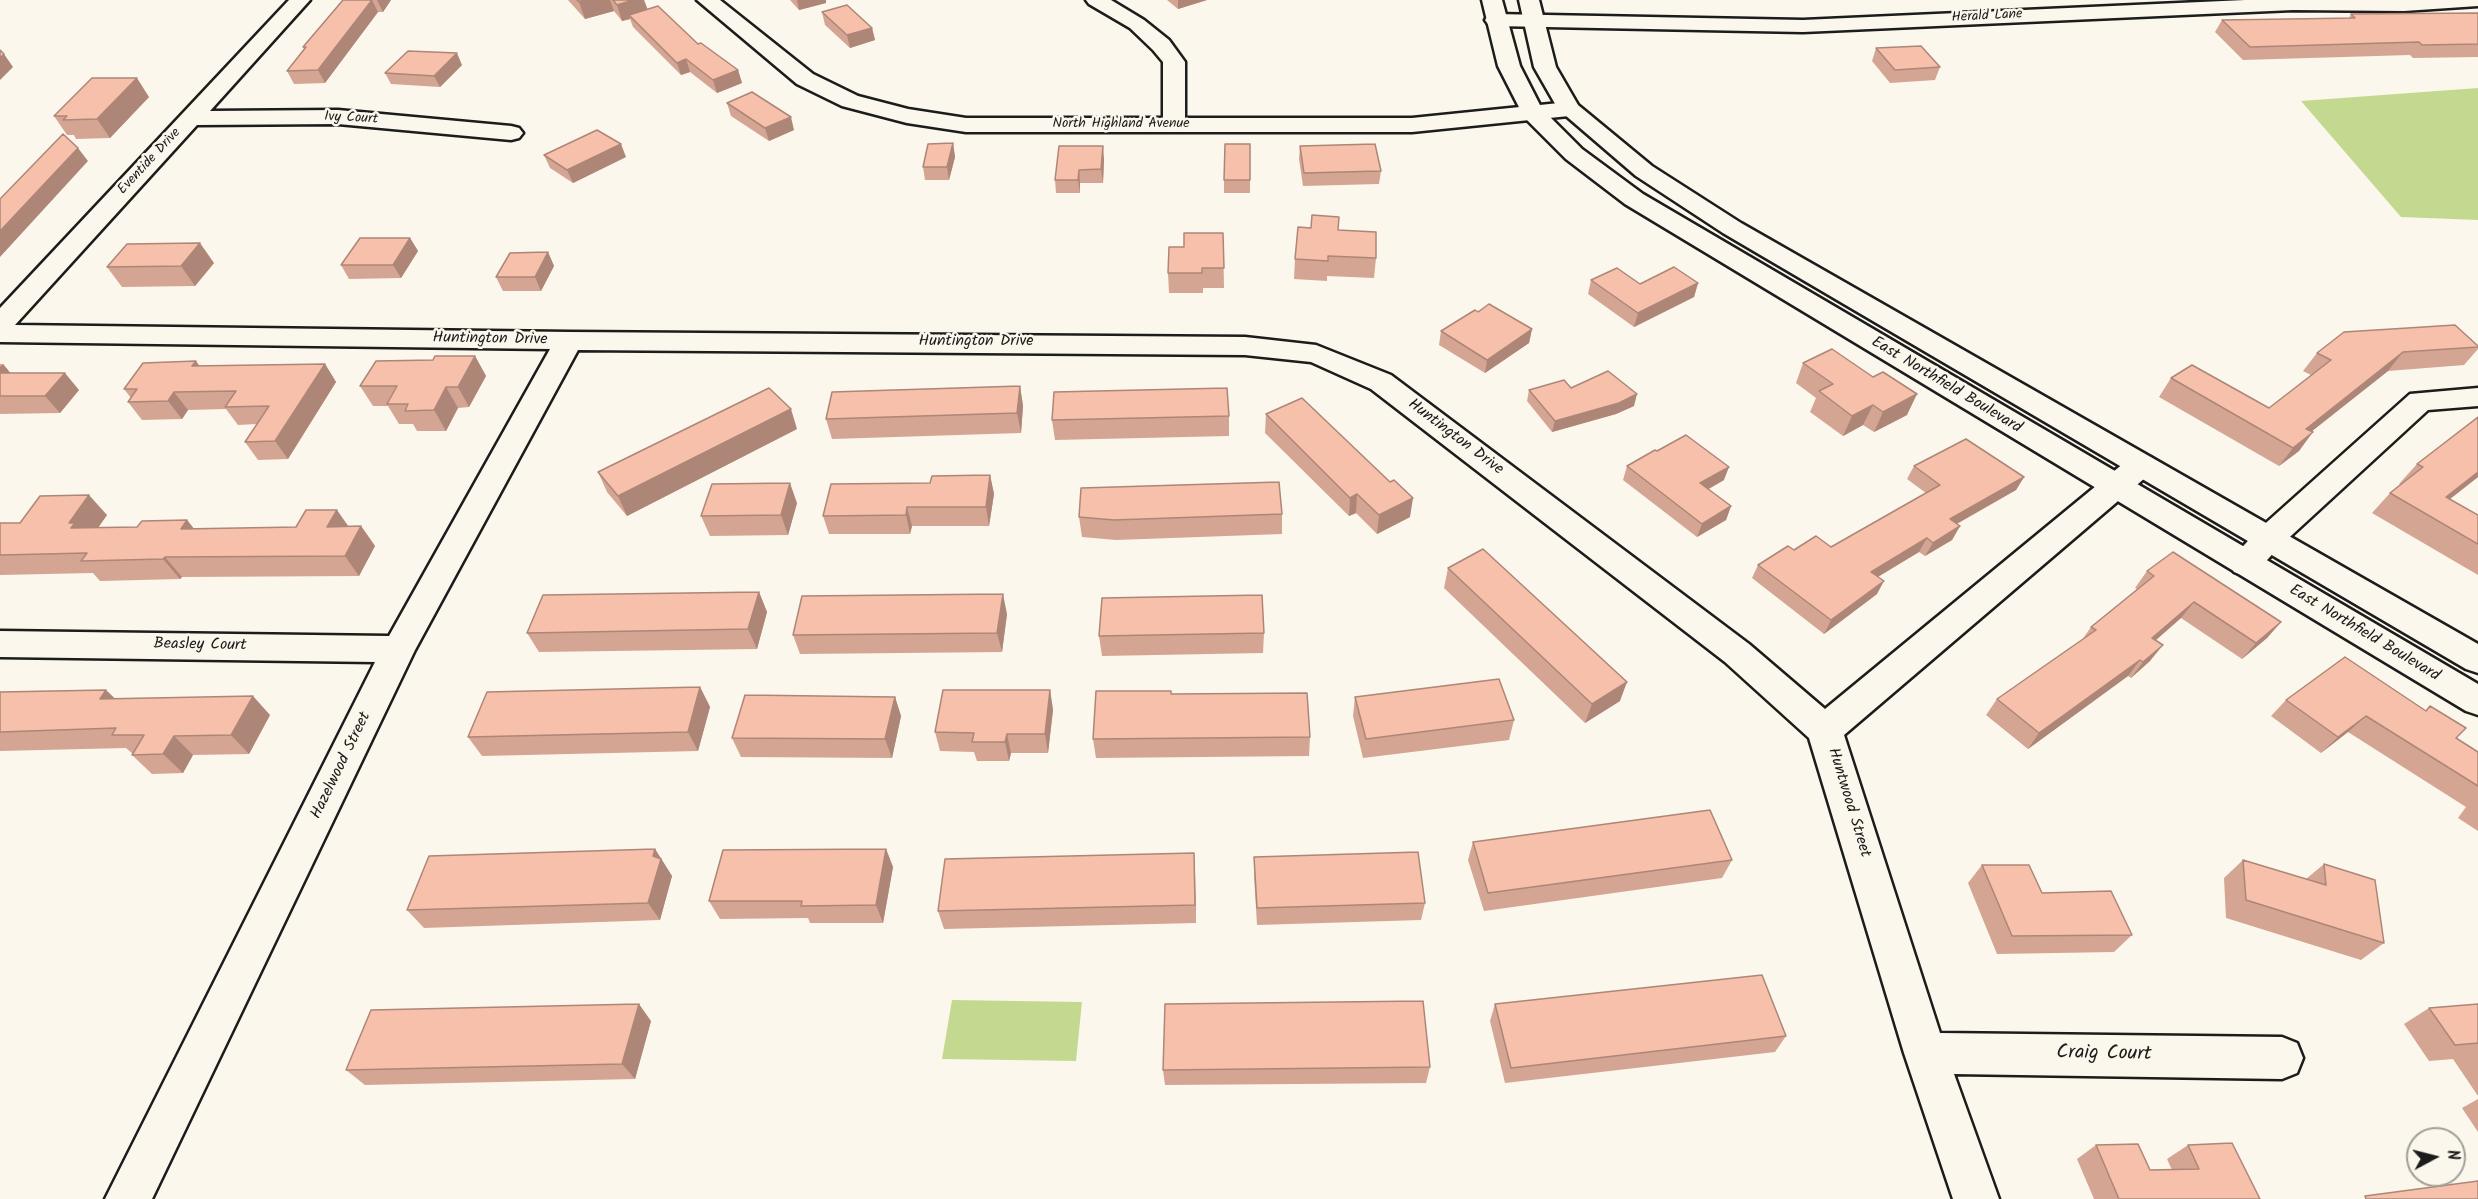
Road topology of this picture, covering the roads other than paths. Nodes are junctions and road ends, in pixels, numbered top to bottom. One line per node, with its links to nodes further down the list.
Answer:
1 (300, 0): 11 (street, Eventide Drive)
2 (707, 0): 12 (street, North Highland Avenue)
3 (1096, 0): 12 (street)
4 (2478, 0): 5 (street, Herald Lane)
5 (2291, 2): 6 (street, Herald Lane)
6 (2041, 7): 8 (street, Herald Lane)
7 (1494, 10): 8 (street, Herald Lane); 10 (street, East Northfield Boulevard)
8 (1531, 10): 9 (street, East Northfield Boulevard)
9 (1569, 109): 10 (street, North Highland Avenue); 18 (street, East Northfield Boulevard)
10 (1532, 112): 12 (street, North Highland Avenue); 18 (street, East Northfield Boulevard)
11 (191, 118): 13 (street, Ivy Court); 14 (street, Eventide Drive)
12 (1174, 125)
13 (511, 133)
14 (0, 324)
15 (0, 333): 16 (street, Huntington Drive)
16 (569, 341): 22 (street, Hazelwood Street); 25 (street, Huntington Drive)
17 (2478, 397): 19 (street)
18 (2128, 476): 19 (street, East Northfield Boulevard); 20 (street, East Northfield Boulevard); 25 (street, Huntwood Street)
19 (2269, 538): 20 (street); 23 (street, East Northfield Boulevard)
20 (2246, 564): 24 (street, East Northfield Boulevard)
21 (0, 644): 22 (street, Beasley Court)
22 (399, 649): 28 (street, Hazelwood Street)
23 (2478, 660)
24 (2478, 701)
25 (1825, 730): 26 (street, Huntwood Street)
26 (1925, 1053): 27 (street, Craig Court); 29 (street, Huntwood Street)
27 (2283, 1058)
28 (128, 1199)
29 (1976, 1199)

